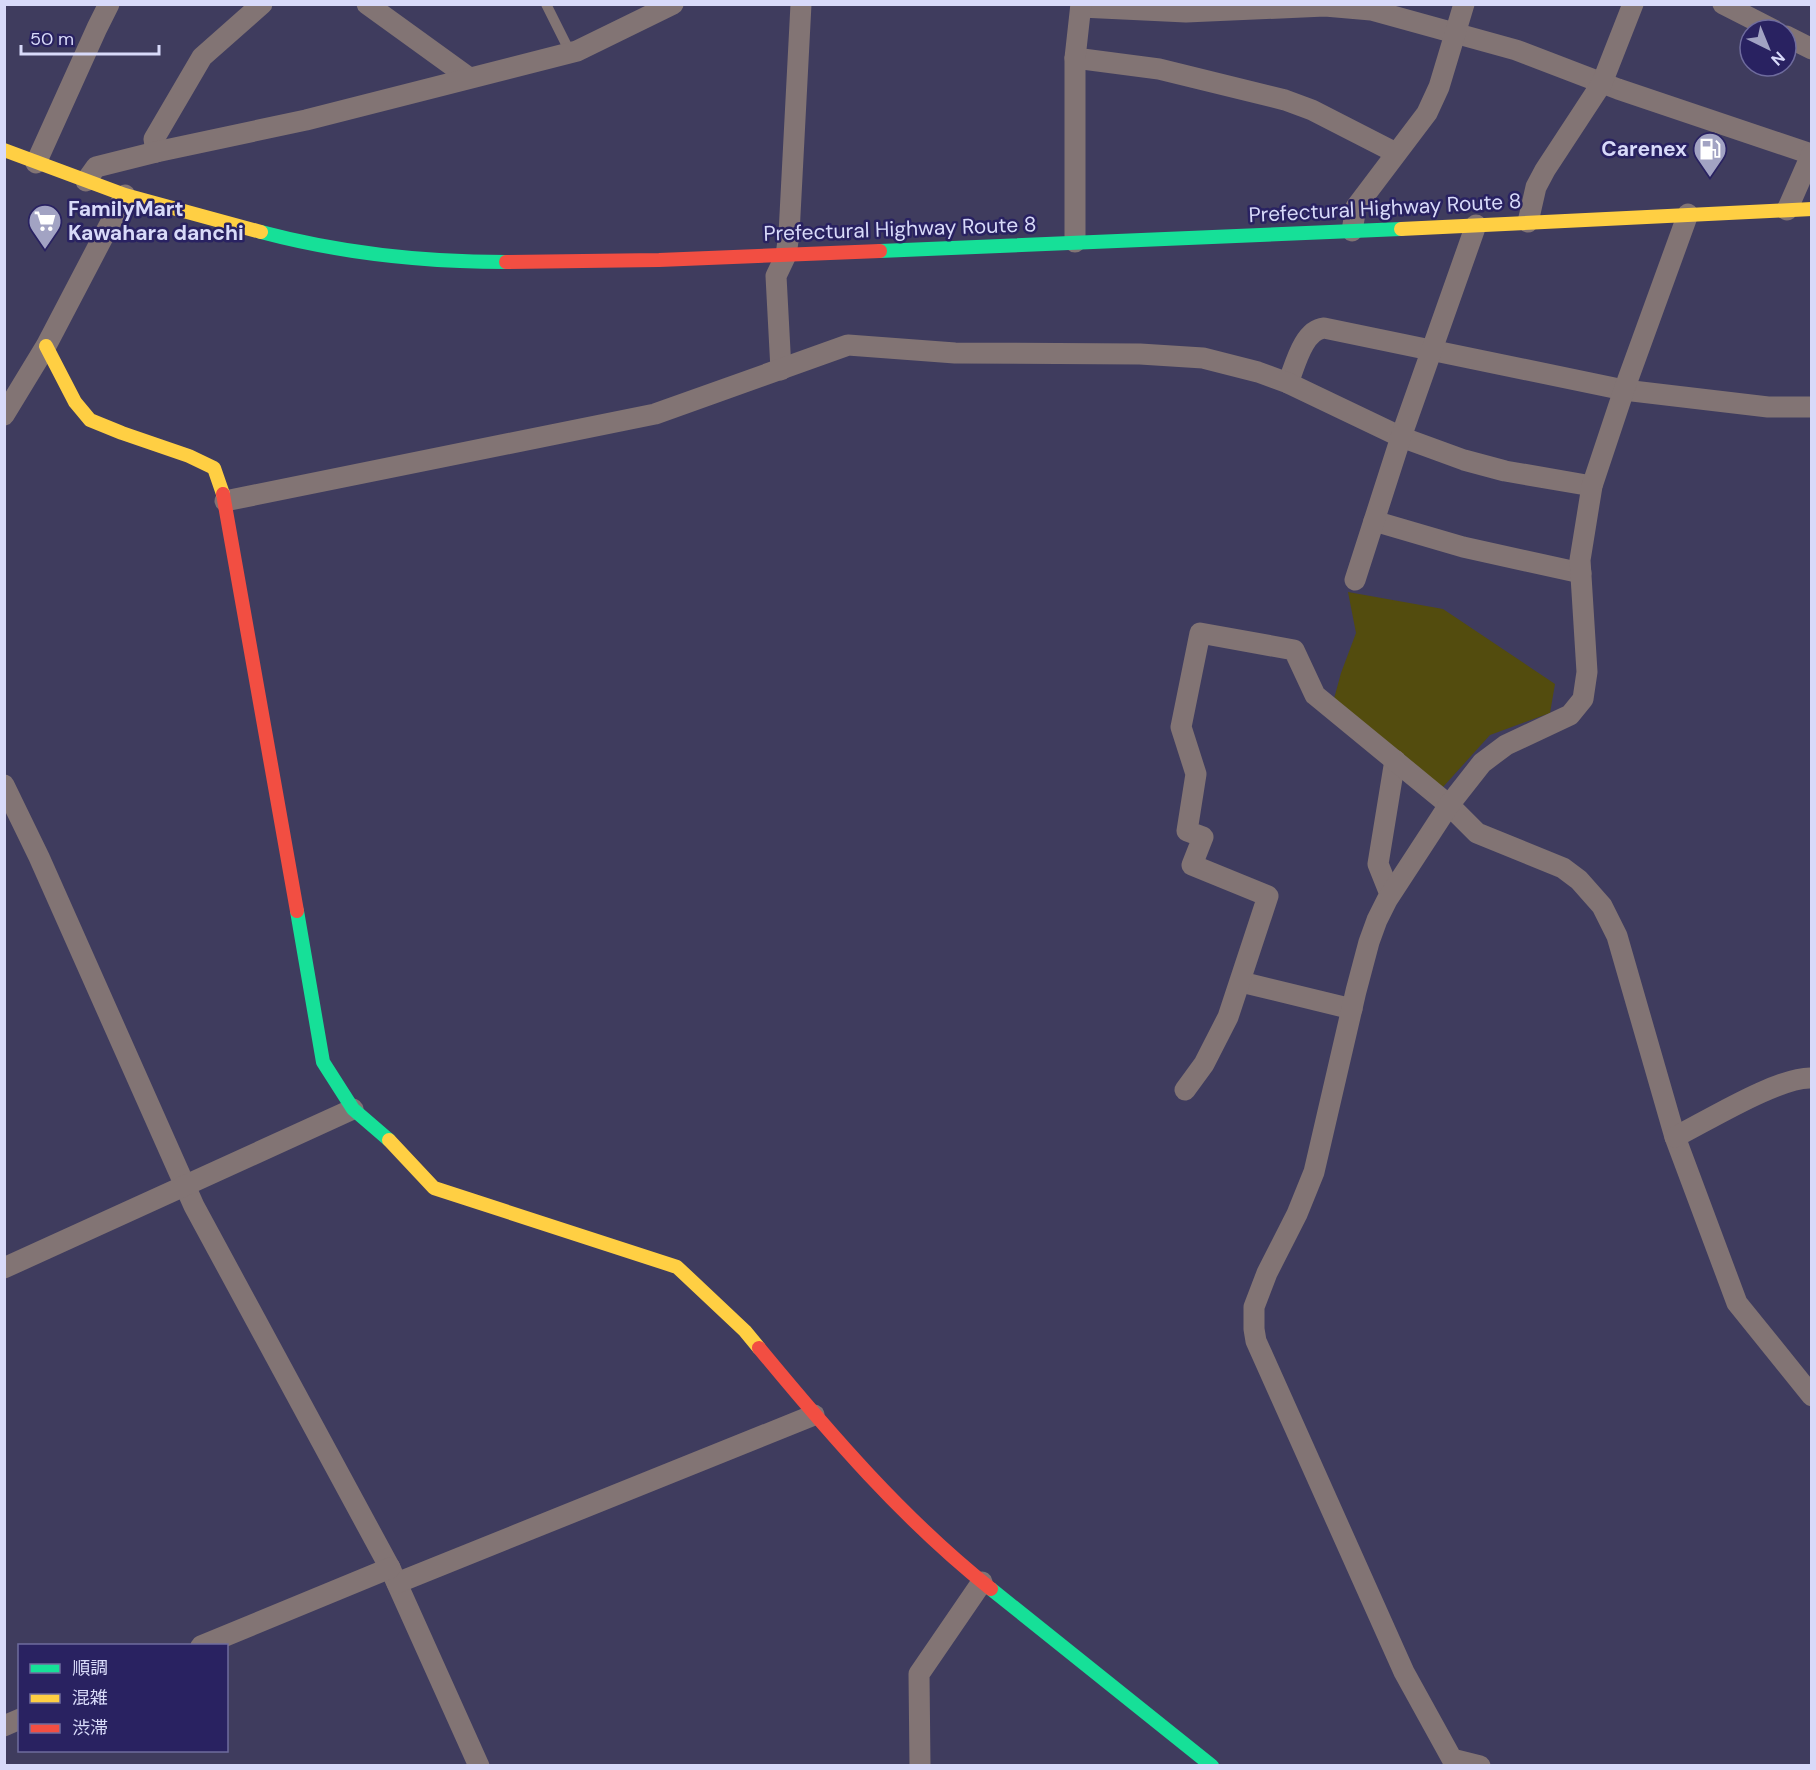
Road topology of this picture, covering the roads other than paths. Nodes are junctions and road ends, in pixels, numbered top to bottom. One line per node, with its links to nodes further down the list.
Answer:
1 (109, 4): 23 (street)
2 (262, 4): 20 (street)
3 (367, 4): 17 (street)
4 (546, 4): 15 (lane)
5 (672, 4): 15 (street)
6 (801, 4): 33 (street)
7 (1464, 4): 12 (street)
8 (1633, 4): 18 (street)
9 (1723, 4): 11 (street)
10 (1081, 6): 12 (street); 16 (street)
11 (1750, 18)
12 (1456, 33): 18 (street); 21 (street)
13 (1798, 42): 14 (street)
14 (1812, 49)
15 (570, 52): 17 (street)
16 (1075, 58): 21 (street); 32 (street)
17 (468, 77): 20 (street)
18 (1602, 83): 22 (street); 29 (street)
19 (4, 150): 23 (street, Prefectural Highway Route 8)
20 (156, 152): 24 (street)
21 (1396, 153): 31 (street)
22 (1811, 154): 27 (street)
23 (36, 163): 24 (street, Prefectural Highway Route 8)
24 (86, 181): 25 (street, Prefectural Highway Route 8)
25 (125, 195): 33 (street, Prefectural Highway Route 8); 34 (street)
26 (1812, 209): 27 (street, Prefectural Highway Route 8)
27 (1787, 210): 28 (street, Prefectural Highway Route 8)
28 (1688, 214): 29 (street, Prefectural Highway Route 8); 38 (street)
29 (1528, 222): 30 (street, Prefectural Highway Route 8)
30 (1476, 225): 31 (street, Prefectural Highway Route 8); 35 (street)
31 (1352, 231): 32 (street, Prefectural Highway Route 8)
32 (1076, 242): 33 (street, Prefectural Highway Route 8)
33 (786, 255): 36 (street)
34 (46, 346): 40 (street); 43 (street)
35 (1431, 351): 37 (street); 38 (street); 41 (street)
36 (781, 370): 37 (street); 43 (street)
37 (1288, 383): 41 (street)
38 (1624, 390): 39 (street); 42 (street)
39 (1812, 407)
40 (4, 415)
41 (1401, 437): 42 (street); 44 (street)
42 (1592, 486): 45 (street)
43 (225, 501): 55 (street)
44 (1374, 521): 45 (street); 46 (street)
45 (1581, 573): 49 (street)
46 (1355, 580)
47 (1395, 760): 49 (street); 50 (street); 51 (street)
48 (6, 794): 57 (street)
49 (1449, 805): 50 (street); 56 (street)
50 (1390, 894): 52 (street)
51 (1241, 982): 52 (street); 54 (street)
52 (1352, 1009): 66 (street)
53 (1812, 1078): 56 (street)
54 (1185, 1090)
55 (353, 1109): 57 (street); 60 (street)
56 (1675, 1137): 59 (street)
57 (185, 1186): 58 (street); 61 (street)
58 (4, 1268)
59 (1812, 1396)
60 (814, 1414): 61 (street); 62 (street)
61 (394, 1576): 63 (street); 67 (street)
62 (982, 1582): 68 (street); 69 (street)
63 (207, 1644)
64 (18, 1720): 65 (street)
65 (4, 1726)
66 (1451, 1762): 70 (street)
67 (479, 1766)
68 (920, 1766)
69 (1212, 1766)
70 (1480, 1766)

